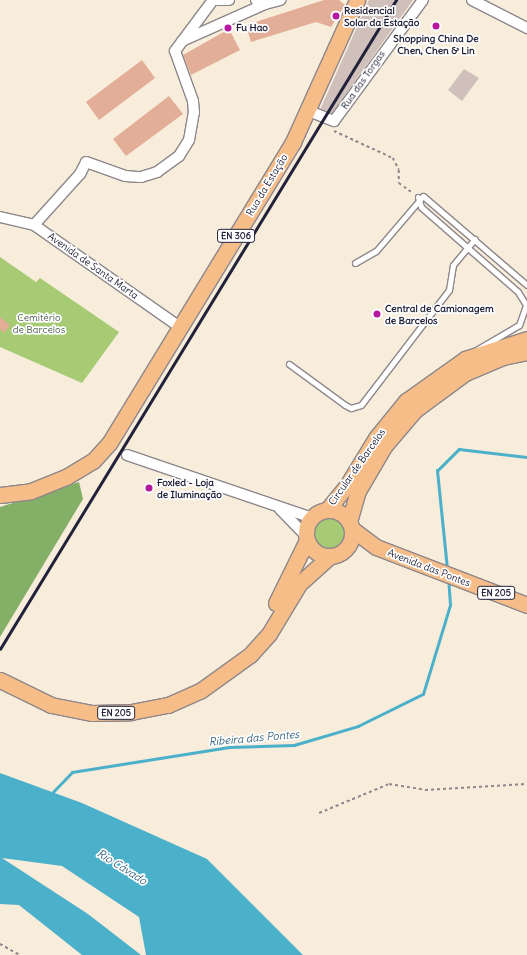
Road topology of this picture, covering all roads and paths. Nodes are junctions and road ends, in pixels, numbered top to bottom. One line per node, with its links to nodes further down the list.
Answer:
1 (213, 0): 2 (street); 9 (street)
2 (229, 0)
3 (280, 0): 7 (street)
4 (357, 0): 10 (main road, Rua da Estação / EN 306)
5 (423, 0): 11 (street, Rua das Torgas)
6 (472, 0): 8 (street)
7 (260, 2): 9 (street)
8 (527, 28)
9 (182, 41): 14 (street)
10 (309, 111): 11 (street); 19 (main road, Rua da Estação / EN 306)
11 (328, 121): 12 (path)
12 (418, 197): 15 (lane); 16 (lane); 17 (lane)
13 (0, 217): 14 (street, Avenida de Santa Marta)
14 (34, 225): 19 (street, Avenida de Santa Marta)
15 (475, 239): 16 (lane); 18 (lane)
16 (467, 248): 22 (lane); 23 (lane)
17 (355, 263)
18 (527, 285)
19 (181, 328): 25 (main road, Rua da Estação / EN 306)
20 (527, 339): 22 (main road, Circular de Barcelos)
21 (527, 352): 29 (main road, Circular de Barcelos)
22 (465, 359): 27 (main road, Circular de Barcelos)
23 (289, 364)
24 (127, 455): 26 (street)
25 (0, 495)
26 (280, 509): 28 (street); 30 (street)
27 (327, 510): 28 (main road); 29 (main road, EN 205)
28 (312, 518): 30 (main road, EN 205)
29 (350, 525): 31 (main road, Avenida das Pontes / EN 205); 32 (main road, EN 205)
30 (307, 538): 32 (main road); 34 (main road, EN 205)
31 (376, 547): 32 (main road, Avenida das Pontes / EN 205); 33 (main road, Avenida das Pontes / EN 205)
32 (336, 554): 34 (main road, EN 205)
33 (527, 605)
34 (229, 670): 35 (main road, EN 205)
35 (0, 680)
36 (527, 784): 37 (path)
37 (319, 813)
38 (0, 944): 39 (path)
39 (20, 955)

